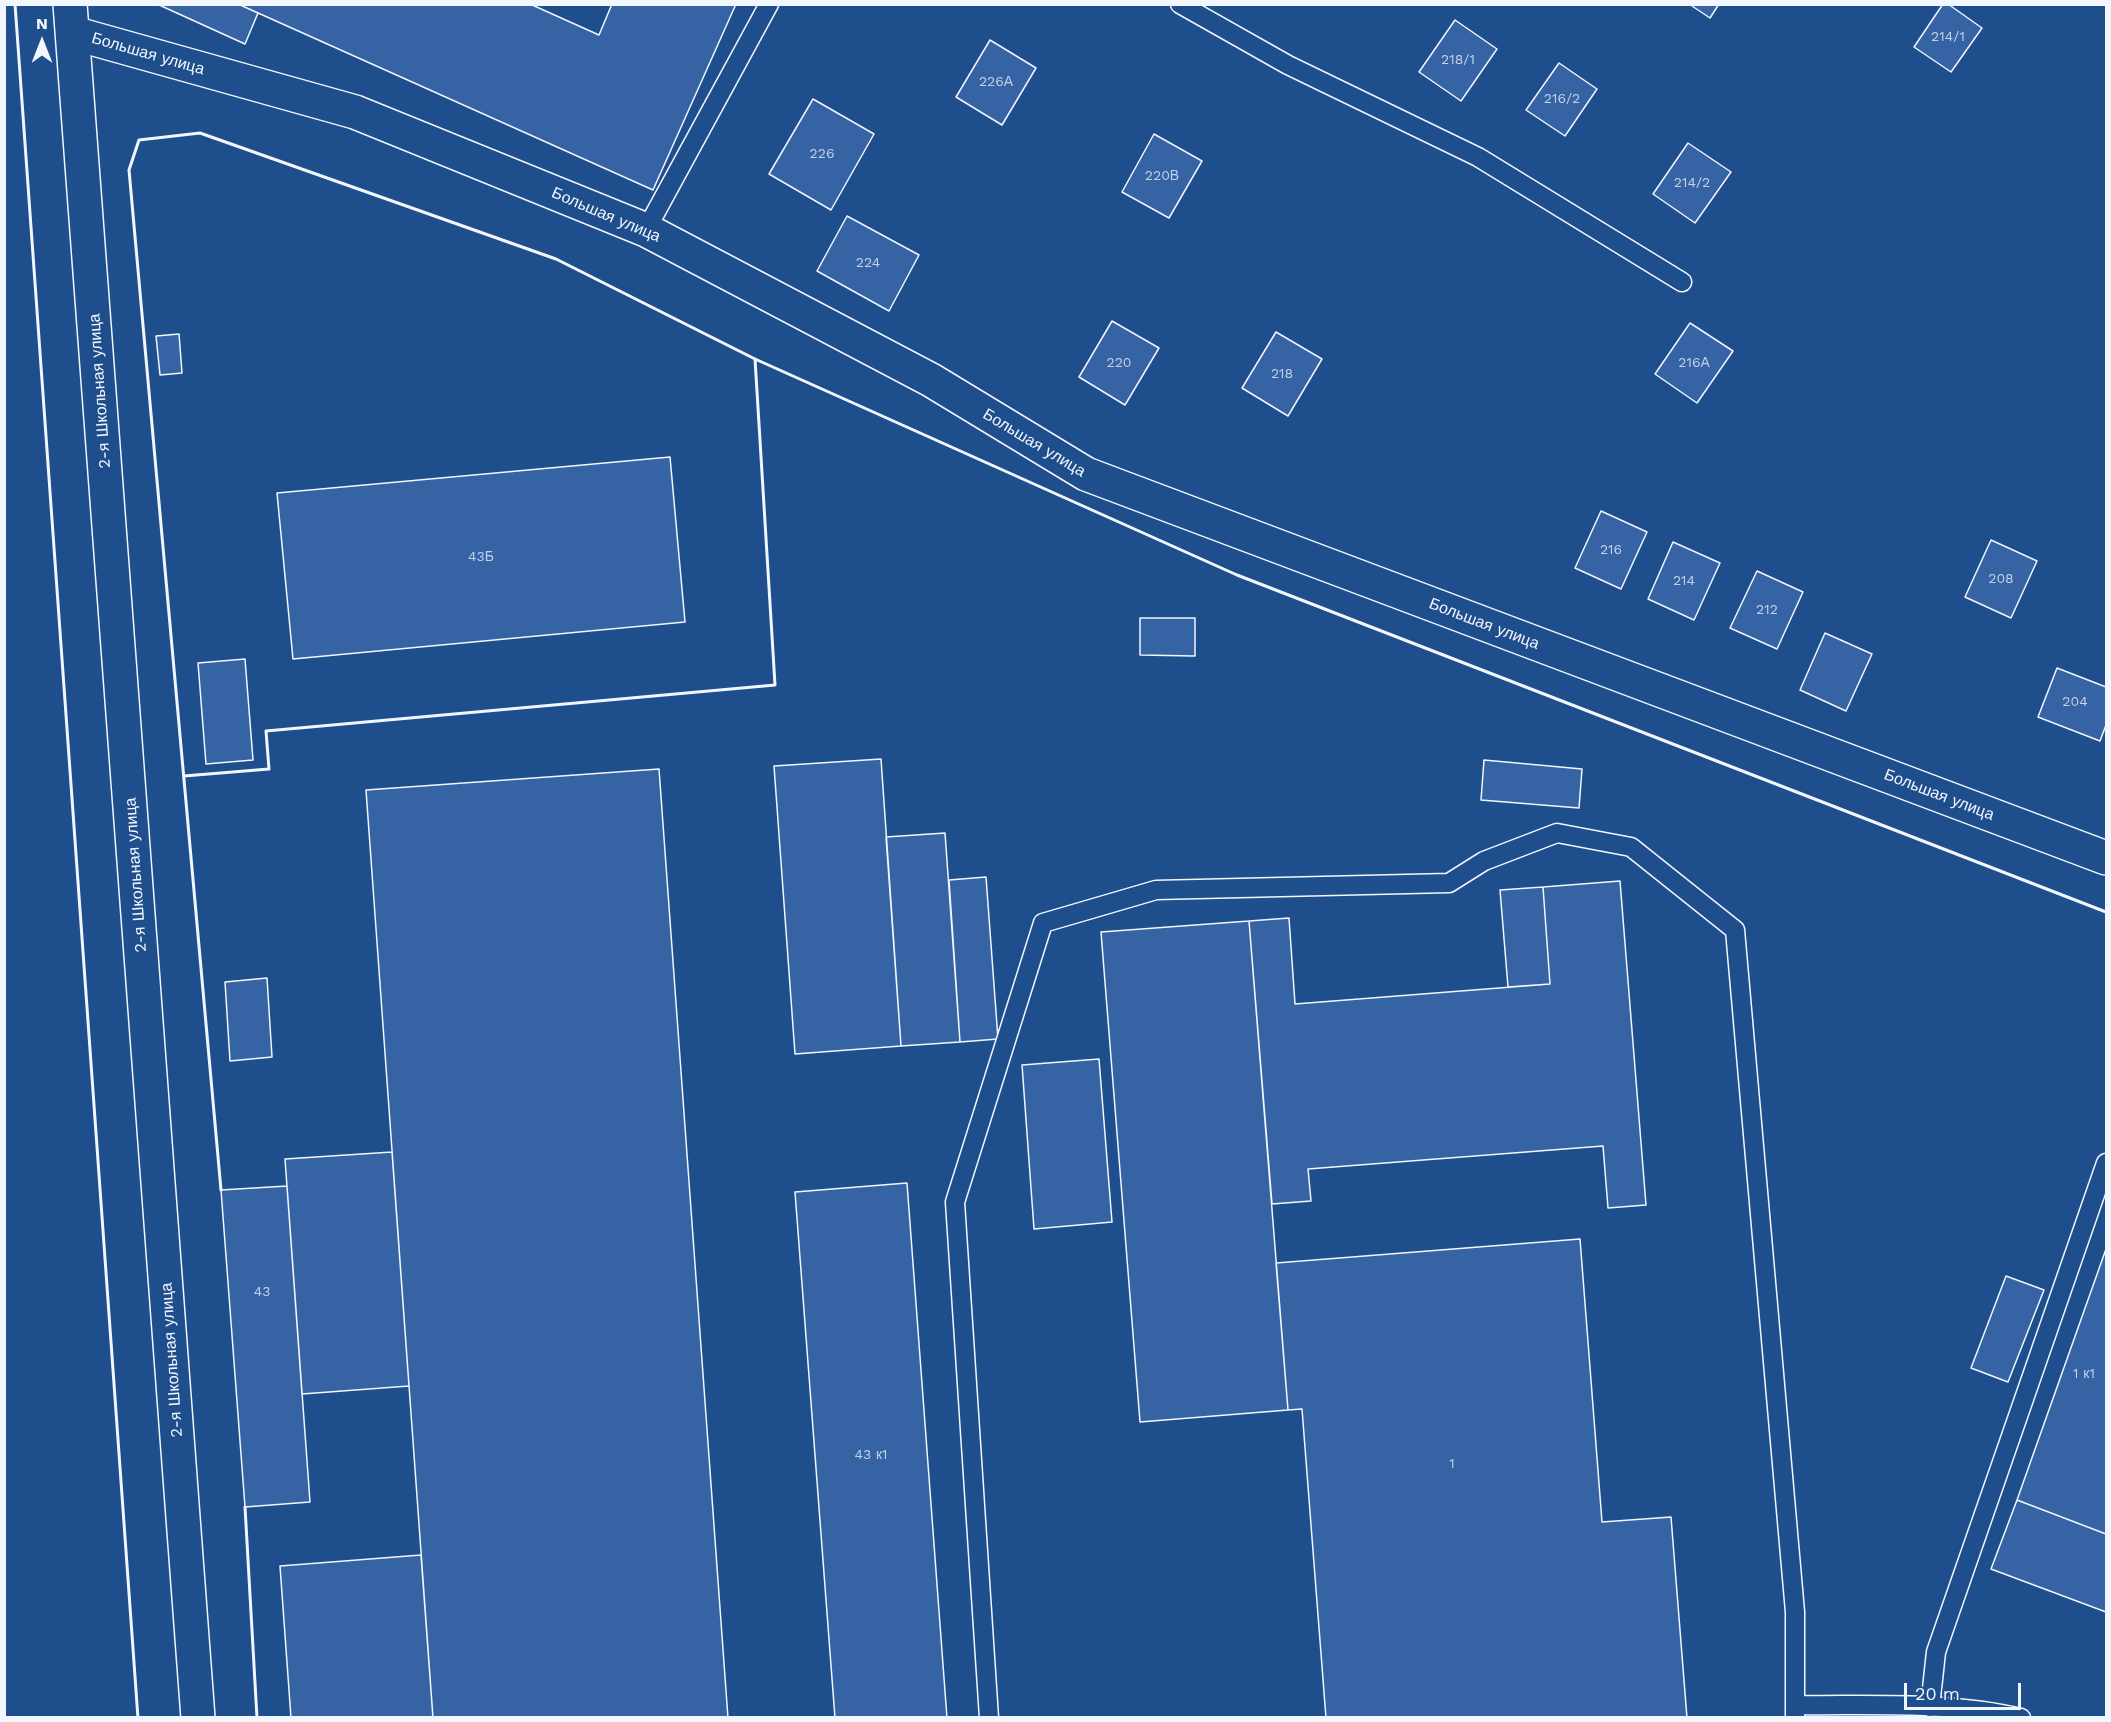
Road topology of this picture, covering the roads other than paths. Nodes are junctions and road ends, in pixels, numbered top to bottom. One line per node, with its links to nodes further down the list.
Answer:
1 (769, 4): 4 (lane)
2 (1180, 4): 5 (lane)
3 (72, 19): 4 (street, Большая улица); 10 (street, 2-я Школьная улица)
4 (646, 230): 6 (street, Большая улица)
5 (1682, 282)
6 (2106, 858)
7 (2106, 1163): 8 (lane)
8 (1930, 1707): 9 (lane); 12 (lane)
9 (1795, 1711): 11 (lane)
10 (198, 1718)
11 (989, 1718)
12 (2021, 1718)

